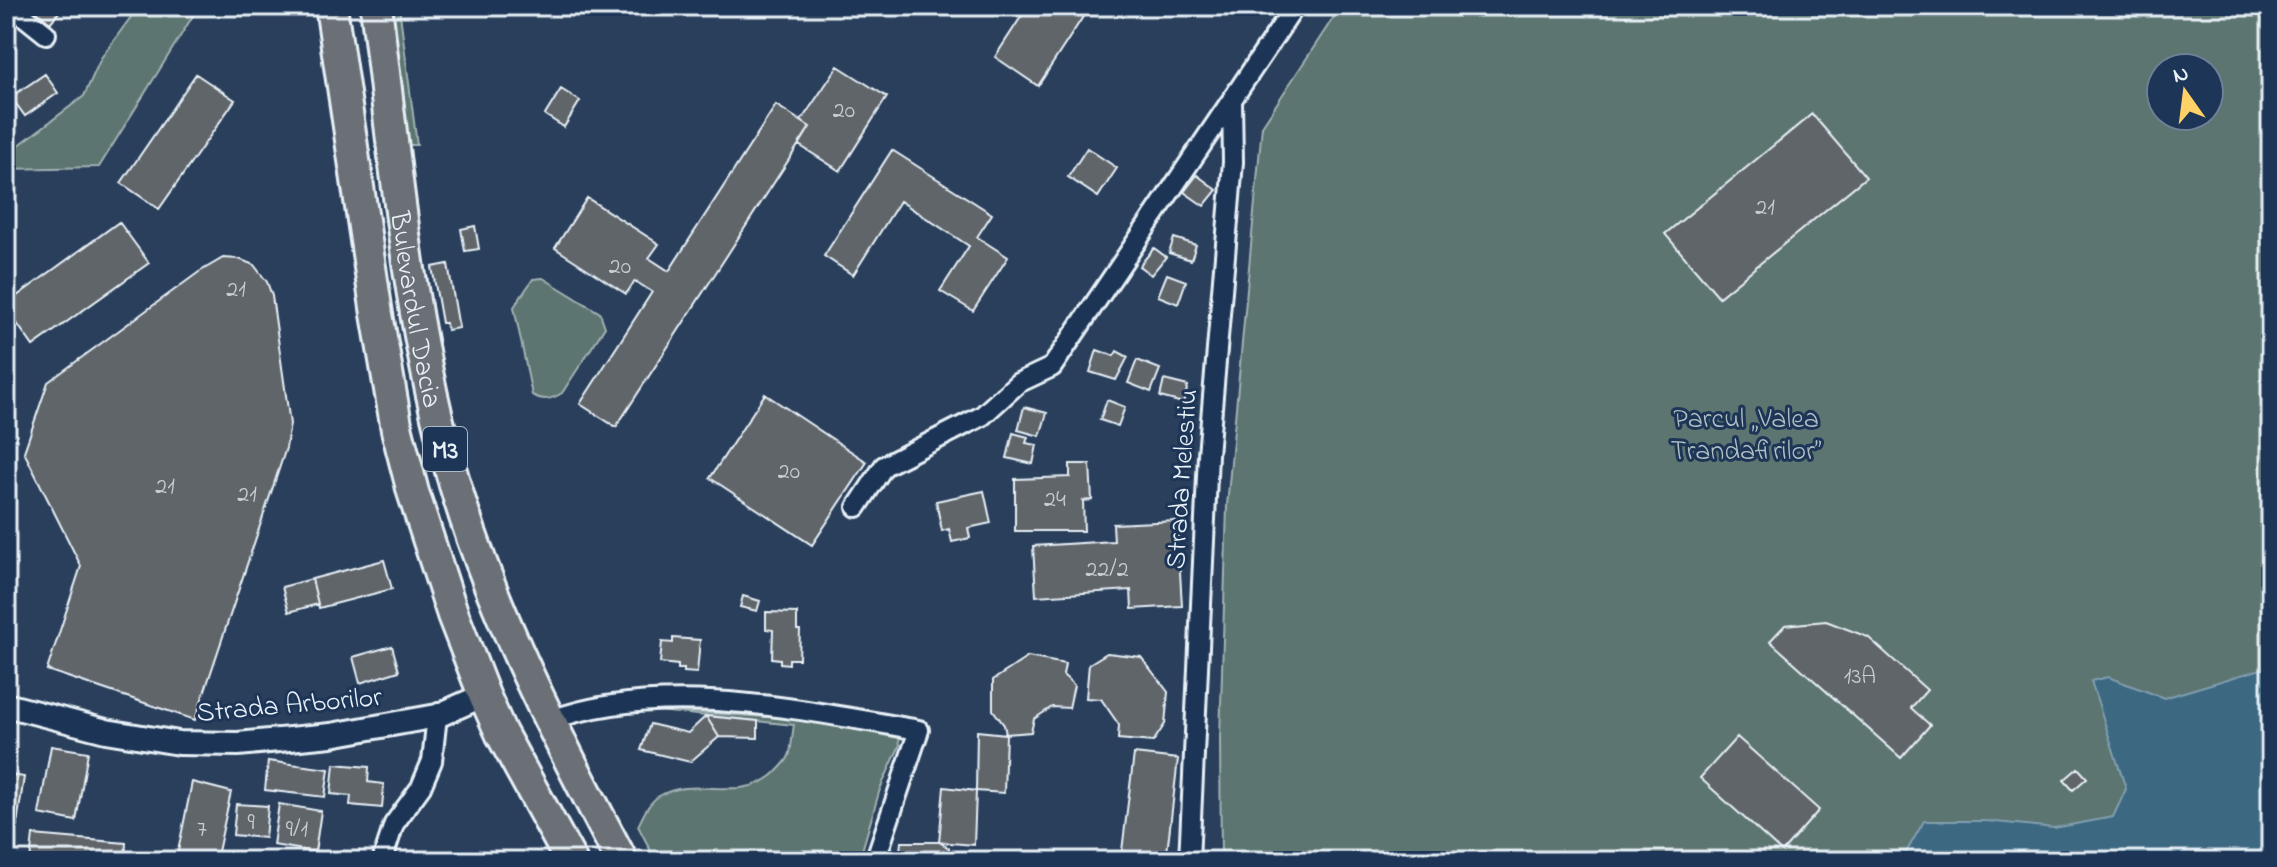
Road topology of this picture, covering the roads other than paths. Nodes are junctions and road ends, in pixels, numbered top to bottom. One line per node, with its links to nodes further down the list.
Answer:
1 (11, 6): 5 (street)
2 (331, 6): 8 (highway, Bulevardul Dacia / M3)
3 (376, 6): 11 (highway, Bulevardul Dacia / M3)
4 (1295, 6): 6 (street)
5 (46, 34)
6 (1232, 101): 7 (street); 16 (street, Strada Melestiu)
7 (857, 507)
8 (484, 695): 10 (street, Strada Arborilor); 14 (highway, Bulevardul Dacia / M3)
9 (6, 705): 10 (street, Strada Arborilor)
10 (437, 716): 13 (street)
11 (548, 721): 12 (highway, Bulevardul Dacia / M3); 15 (street)
12 (622, 860)
13 (382, 861)
14 (571, 861)
15 (875, 861)
16 (1189, 861)

